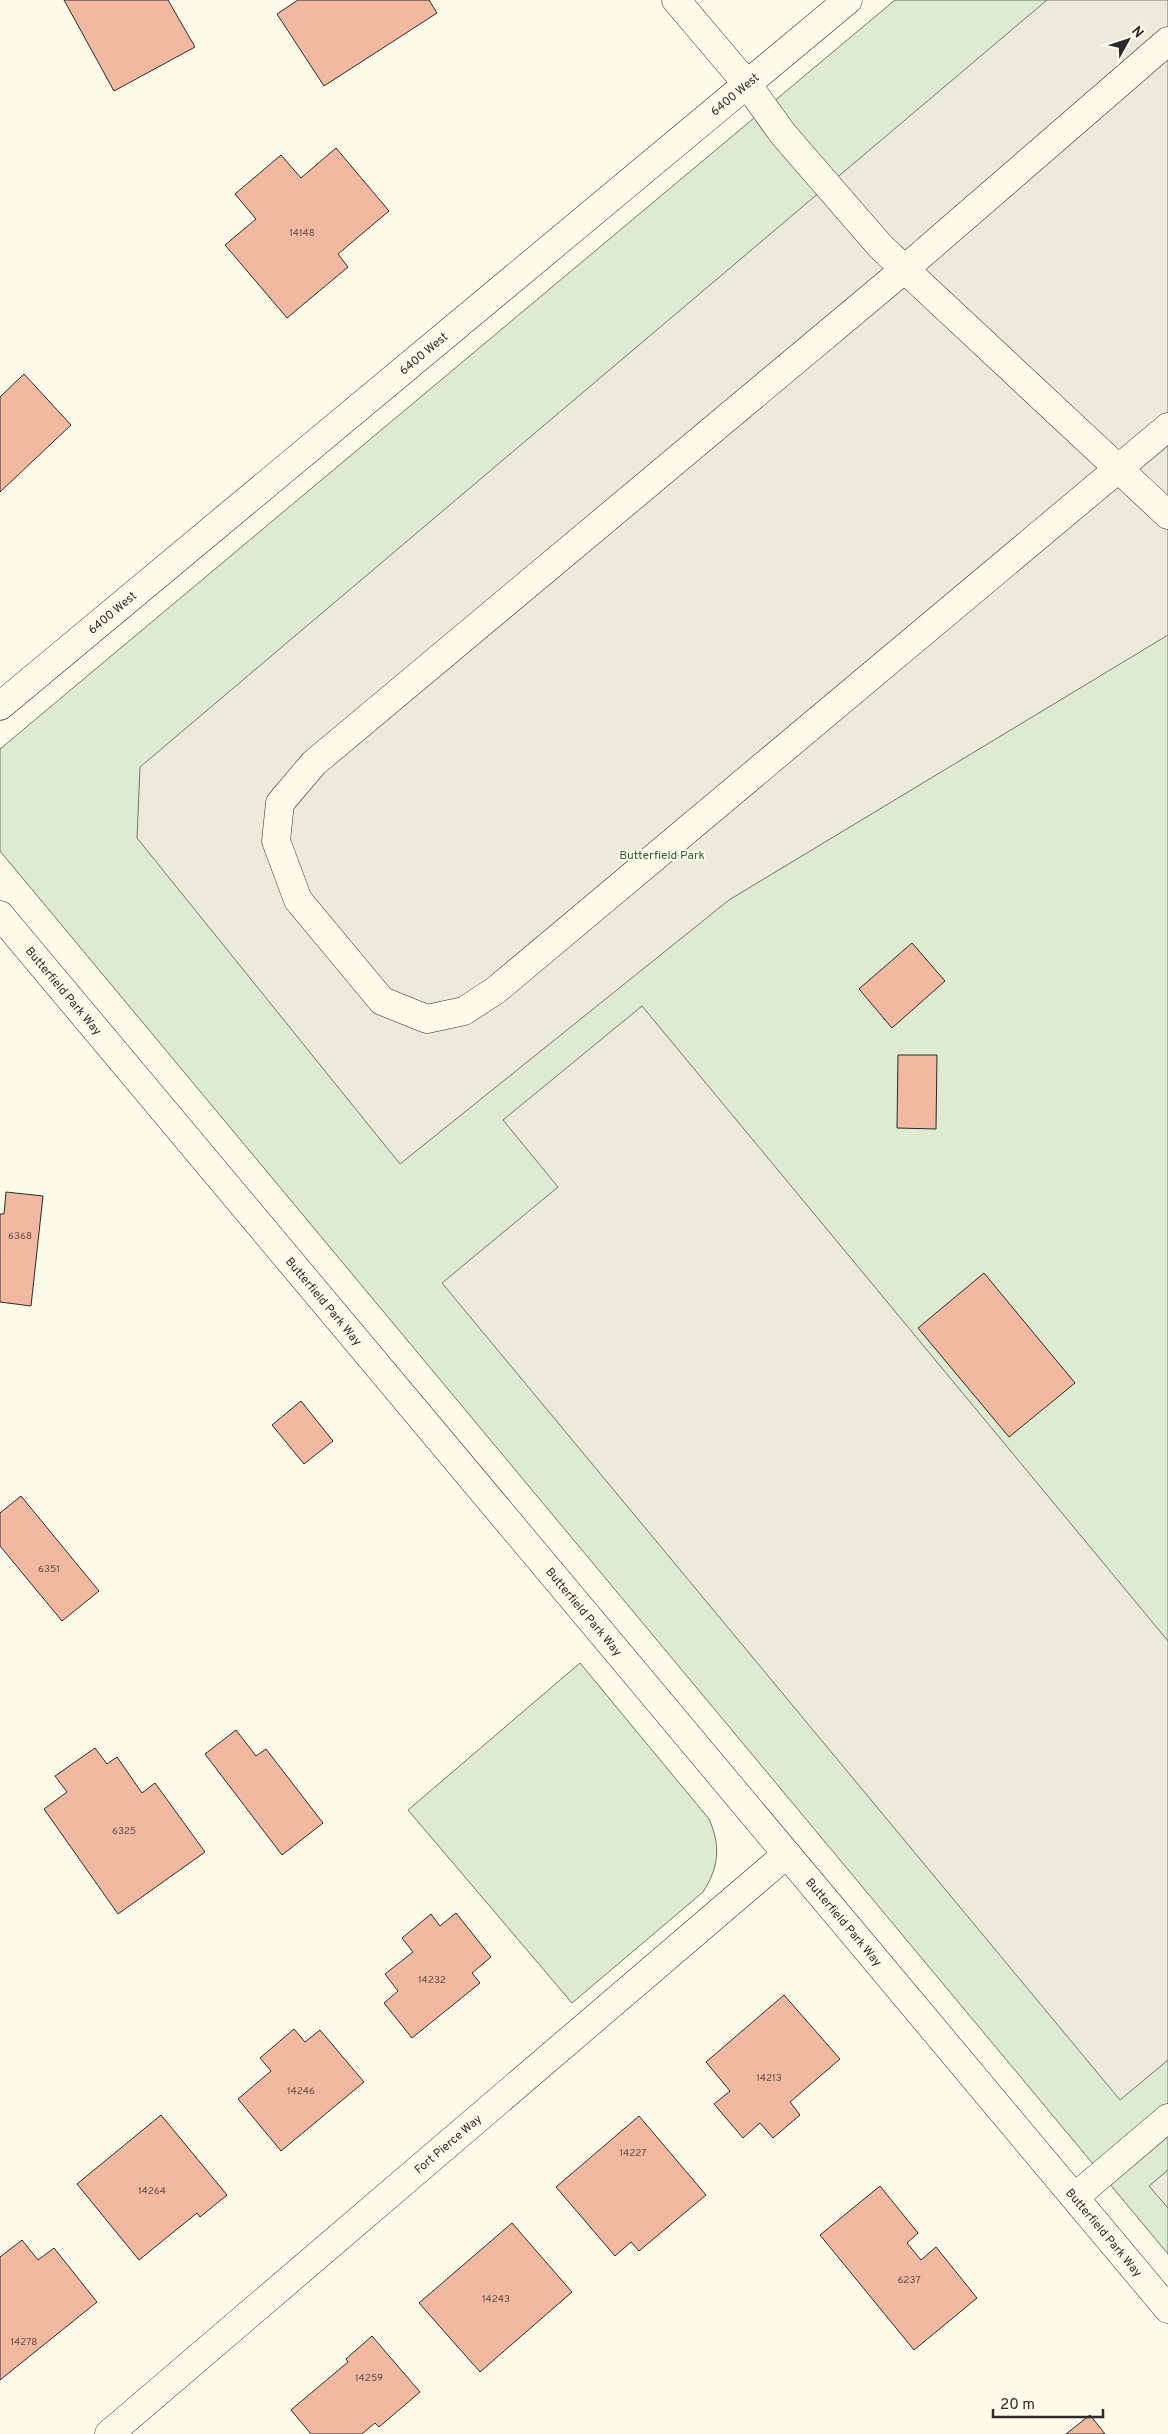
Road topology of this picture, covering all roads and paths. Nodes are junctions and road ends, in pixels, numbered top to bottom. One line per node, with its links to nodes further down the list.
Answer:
1 (676, 0): 4 (street)
2 (848, 0): 4 (street, 6400 West)
3 (1168, 41): 5 (street)
4 (747, 84): 5 (street); 9 (street, 6400 West)
5 (906, 268): 7 (street); 7 (street)
6 (1168, 427): 7 (street)
7 (1118, 469): 8 (street)
8 (1168, 515)
9 (0, 706)
10 (0, 915): 11 (street, Butterfield Park Way)
11 (788, 1854): 13 (street, Butterfield Park Way); 15 (street, Fort Pierce Way)
12 (1168, 2118): 13 (street)
13 (1075, 2197): 14 (street, Butterfield Park Way)
14 (1168, 2309)
15 (109, 2434)

